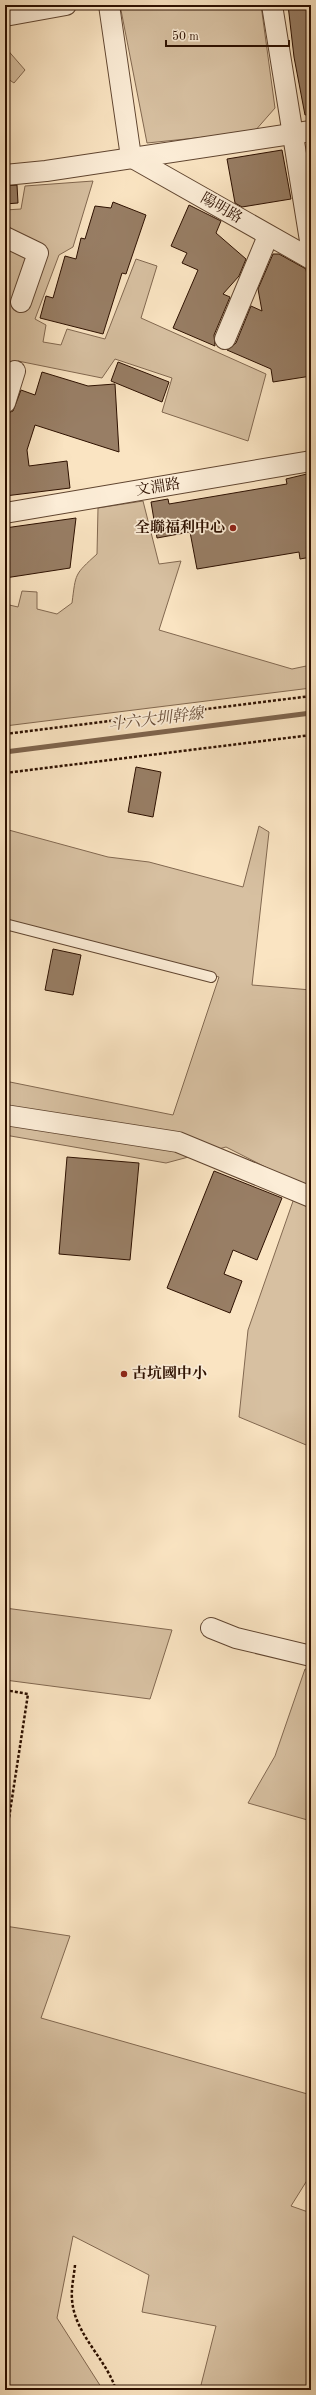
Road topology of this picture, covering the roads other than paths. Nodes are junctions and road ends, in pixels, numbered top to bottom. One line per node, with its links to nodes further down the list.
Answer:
1 (66, 5): 4 (street)
2 (109, 5): 6 (street)
3 (272, 5): 5 (street)
4 (5, 16)
5 (302, 133): 6 (street); 10 (street)
6 (131, 157): 7 (street); 8 (street, 陽明路)
7 (5, 175)
8 (268, 236): 11 (street, 陽明路); 13 (street)
9 (5, 237): 12 (street)
10 (311, 247)
11 (311, 259)
12 (21, 302)
13 (225, 339)
14 (15, 371): 15 (street)
15 (5, 403)
16 (311, 461): 17 (street, 文淵路)
17 (5, 513)
18 (5, 924): 19 (lane)
19 (211, 977)
20 (5, 1115): 21 (street)
21 (311, 1197)
22 (211, 1628): 23 (street)
23 (311, 1656)

